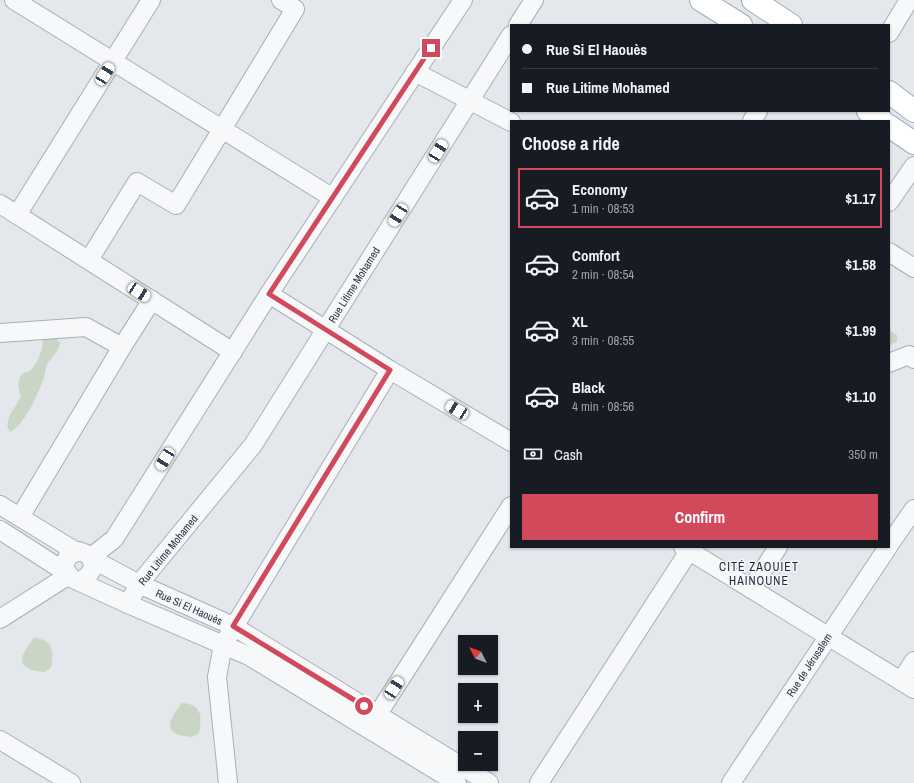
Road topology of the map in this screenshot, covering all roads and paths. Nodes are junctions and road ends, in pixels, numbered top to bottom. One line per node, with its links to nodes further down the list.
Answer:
1 (14, 0): 15 (street)
2 (151, 0): 15 (street)
3 (281, 0): 24 (street)
4 (463, 0): 16 (street)
5 (534, 0): 10 (street)
6 (701, 0): 11 (main road)
7 (753, 0): 12 (main road)
8 (910, 0): 9 (street); 13 (street)
9 (914, 2)
10 (519, 24)
11 (738, 24)
12 (789, 24)
13 (890, 31)
14 (510, 37): 18 (street, Rue Litime Mohamed)
15 (113, 61): 24 (street); 30 (street)
16 (415, 72): 18 (street); 27 (street)
17 (890, 93): 19 (main road)
18 (470, 99): 22 (street); 36 (street, Rue Litime Mohamed)
19 (914, 111)
20 (869, 112): 21 (main road)
21 (881, 120)
22 (510, 121)
23 (890, 127): 25 (main road)
24 (224, 129): 27 (street); 32 (street)
25 (914, 143)
26 (914, 166): 28 (street)
27 (333, 198): 34 (street)
28 (890, 201)
29 (0, 204): 30 (street)
30 (17, 215): 32 (street)
31 (890, 253): 33 (street)
32 (89, 260): 35 (street)
33 (914, 268)
34 (269, 294): 36 (street); 39 (street)
35 (152, 300): 38 (street); 39 (street)
36 (326, 330): 42 (street); 55 (street, Rue Litime Mohamed)
37 (0, 333): 38 (street)
38 (122, 347): 47 (street)
39 (233, 352): 53 (street)
40 (914, 359): 41 (street)
41 (890, 363)
42 (390, 370): 43 (street); 59 (street)
43 (510, 441)
44 (0, 505): 47 (street, Rue Si El Haouès)
45 (510, 508): 64 (street)
46 (914, 509): 49 (street, Rue de Jérusalem)
47 (20, 517): 53 (street, Rue Si El Haouès)
48 (0, 530): 54 (street, Rue Si El Haouès)
49 (890, 543)
50 (777, 548): 56 (street)
51 (887, 548): 60 (street, Rue de Jérusalem)
52 (686, 549): 56 (street); 70 (street)
53 (86, 556): 54 (street); 54 (street); 55 (street, Rue Si El Haouès)
54 (72, 576): 57 (street, Rue Si El Haouès); 58 (street)
55 (139, 584): 57 (street, Rue Litime Mohamed); 59 (street, Rue Si El Haouès)
56 (751, 589): 60 (street)
57 (128, 604): 61 (street, Rue Si El Haouès)
58 (0, 620)
59 (233, 626): 61 (street); 64 (street, Rue Si El Haouès)
60 (827, 636): 63 (street); 71 (street, Rue de Jérusalem)
61 (223, 645): 67 (street); 68 (street, Rue Si El Haouès)
62 (914, 661): 63 (street)
63 (907, 685)
64 (378, 714): 69 (street, Rue Si El Haouès)
65 (0, 740): 66 (street)
66 (71, 783)
67 (228, 783)
68 (457, 783)
69 (490, 783)
70 (539, 783)
71 (731, 783)

